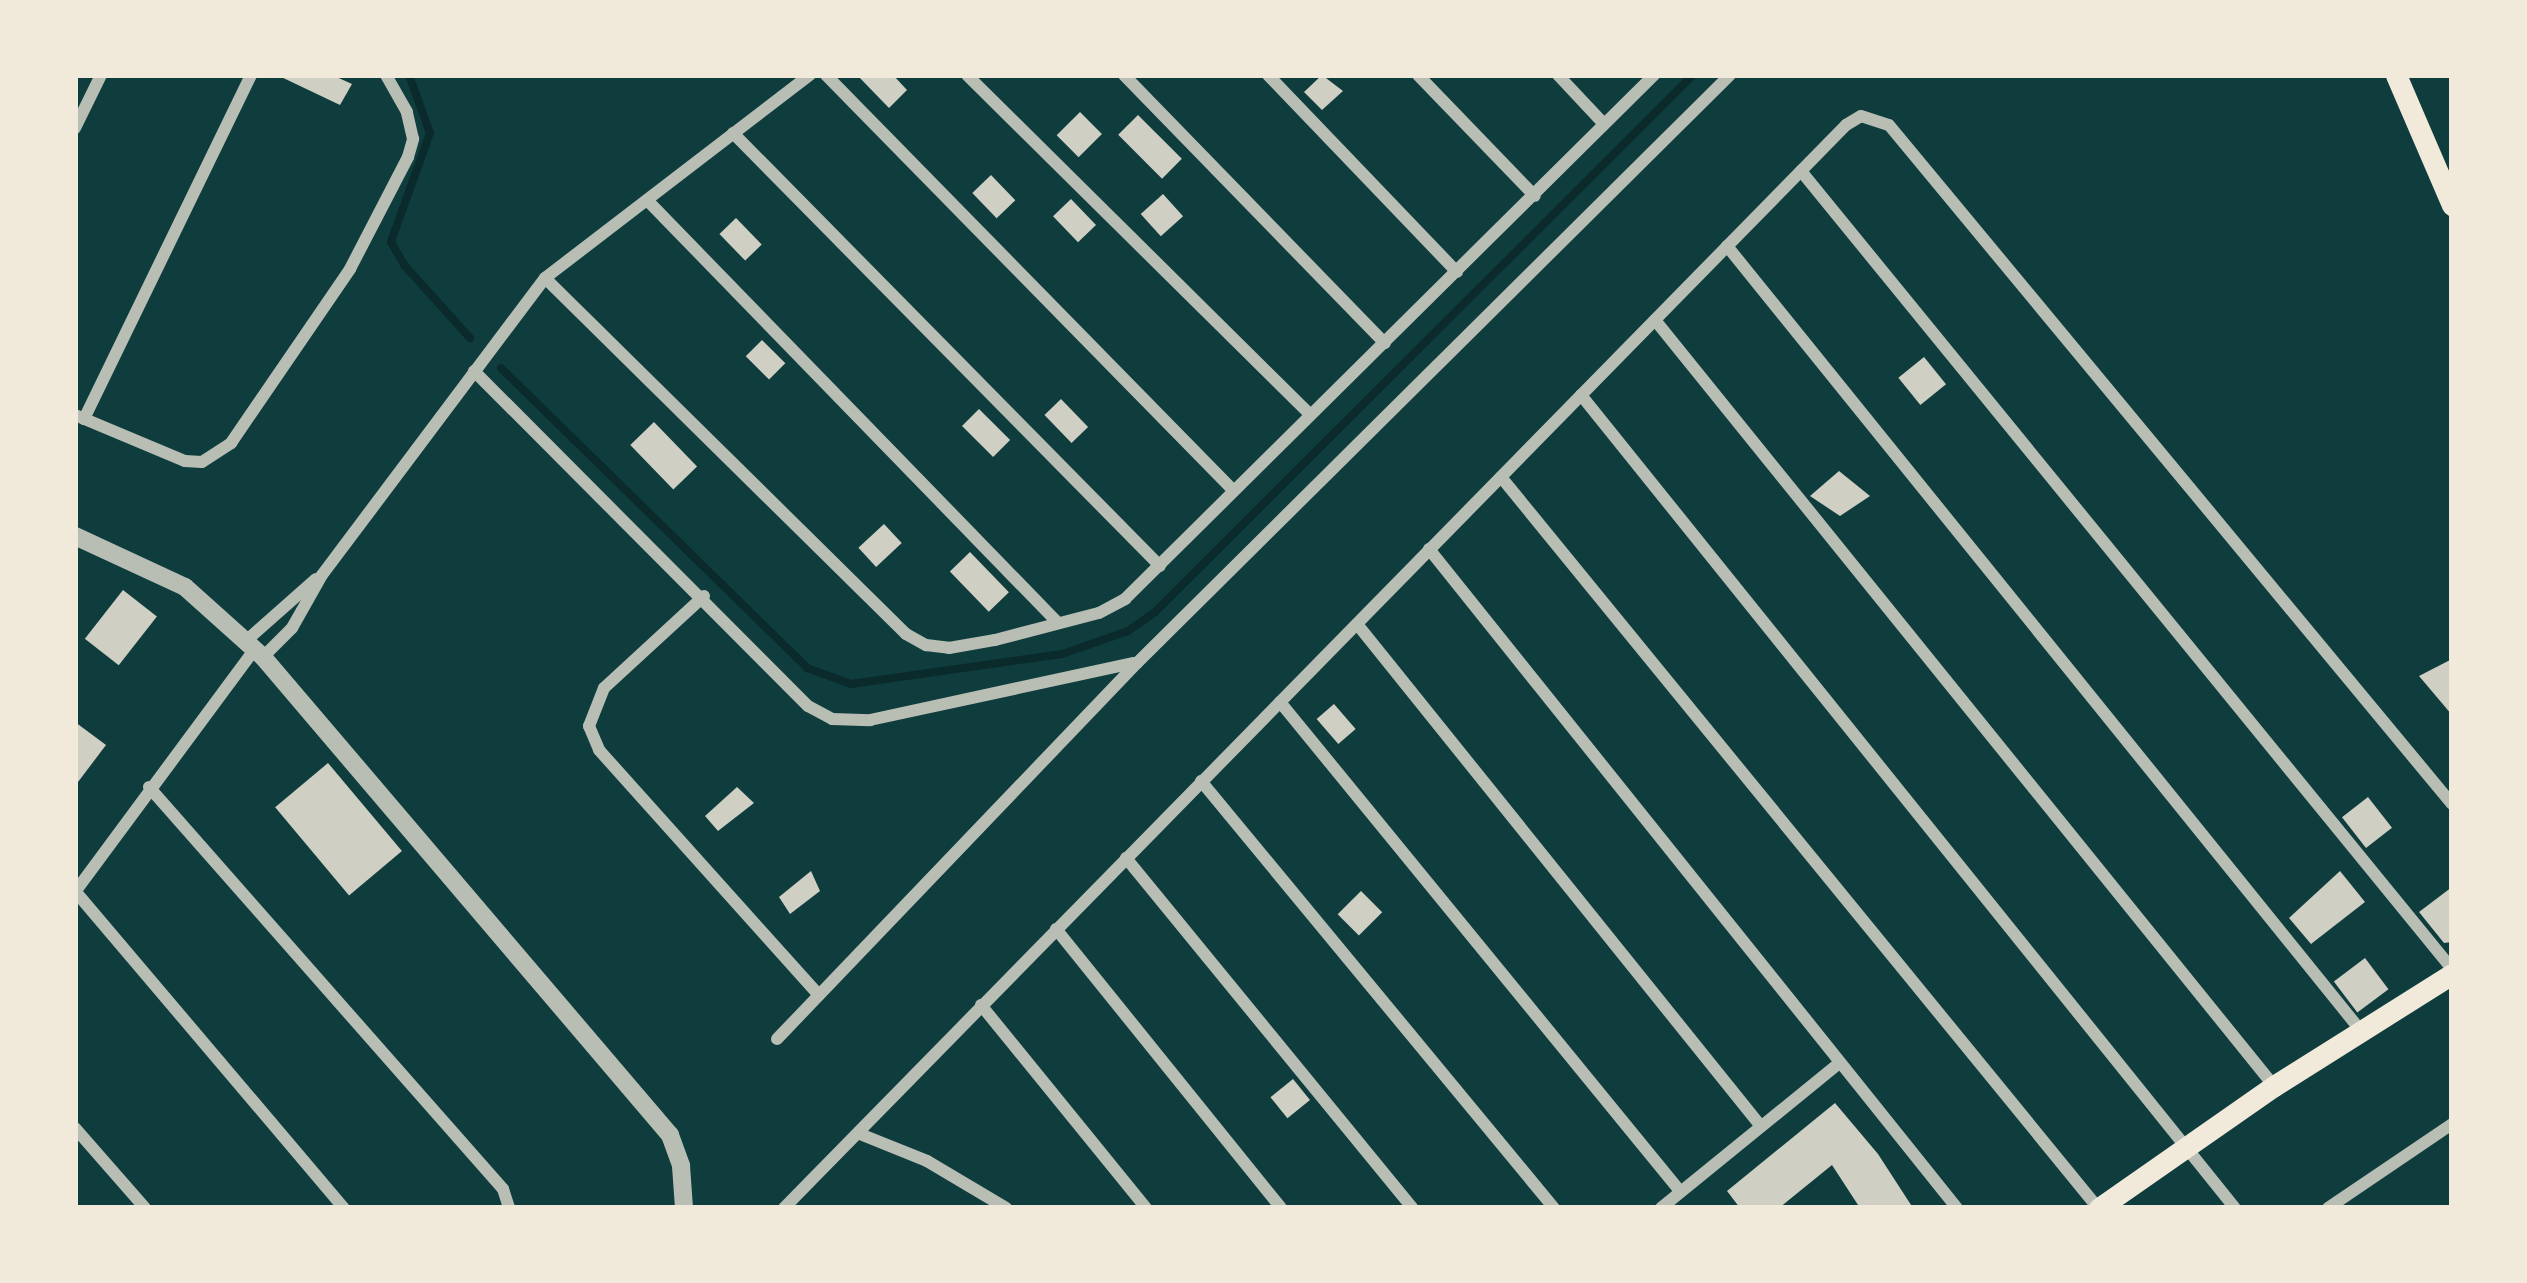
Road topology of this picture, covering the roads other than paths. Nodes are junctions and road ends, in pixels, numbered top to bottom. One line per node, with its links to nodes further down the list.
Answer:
1 (101, 75): 15 (street)
2 (251, 75): 29 (street)
3 (386, 75): 29 (street)
4 (810, 75): 16 (street)
5 (826, 75): 31 (street)
6 (967, 75): 28 (street)
7 (1124, 75): 25 (street)
8 (1268, 75): 22 (street)
9 (1418, 75): 18 (street)
10 (1558, 75): 14 (street)
11 (1654, 75): 14 (street)
12 (1730, 75): 40 (street)
13 (2396, 75): 20 (main road)
14 (1604, 124): 18 (street)
15 (75, 128)
16 (733, 133): 19 (street); 34 (street)
17 (1801, 171): 21 (street); 44 (street); 48 (street)
18 (1535, 196): 22 (street)
19 (647, 200): 23 (street); 37 (street)
20 (2452, 205)
21 (1727, 246): 24 (street); 51 (street)
22 (1457, 272): 25 (street)
23 (545, 278): 26 (street); 37 (street)
24 (1655, 320): 27 (street); 54 (street)
25 (1384, 344): 28 (street)
26 (474, 371): 35 (street); 36 (street)
27 (1580, 395): 30 (street); 59 (street)
28 (1309, 414): 31 (street)
29 (79, 417)
30 (1501, 477): 33 (street); 73 (street)
31 (1232, 489): 34 (street)
32 (75, 536): 39 (street)
33 (1430, 549): 38 (street); 53 (street)
34 (1160, 566): 37 (street)
35 (322, 574): 39 (street); 39 (street)
36 (704, 596): 40 (street); 49 (street)
37 (1058, 623)
38 (1357, 623): 41 (street); 55 (street)
39 (255, 649): 43 (street); 64 (street)
40 (1137, 663): 49 (street)
41 (1280, 702): 42 (street); 60 (street)
42 (1201, 781): 45 (street); 70 (street)
43 (149, 787): 46 (street); 63 (street)
44 (2452, 804)
45 (1126, 858): 47 (street); 69 (street)
46 (75, 891): 62 (street)
47 (1056, 928): 50 (street); 68 (street)
48 (2452, 972): 51 (main road)
49 (819, 994): 52 (street)
50 (981, 1005): 58 (street); 67 (street)
51 (2361, 1031): 54 (main road)
52 (777, 1039)
53 (1838, 1064): 55 (street); 72 (street)
54 (2274, 1086): 59 (main road)
55 (1760, 1124): 60 (street)
56 (2452, 1124): 75 (street)
57 (75, 1128): 61 (street)
58 (860, 1134): 65 (street); 66 (street)
59 (2188, 1150): 73 (main road); 74 (street)
60 (1680, 1191): 71 (street)
61 (145, 1208)
62 (344, 1208)
63 (509, 1208)
64 (684, 1208)
65 (784, 1208)
66 (1006, 1208)
67 (1146, 1208)
68 (1281, 1208)
69 (1412, 1208)
70 (1554, 1208)
71 (1661, 1208)
72 (1957, 1208)
73 (2098, 1208)
74 (2234, 1208)
75 (2328, 1208)

